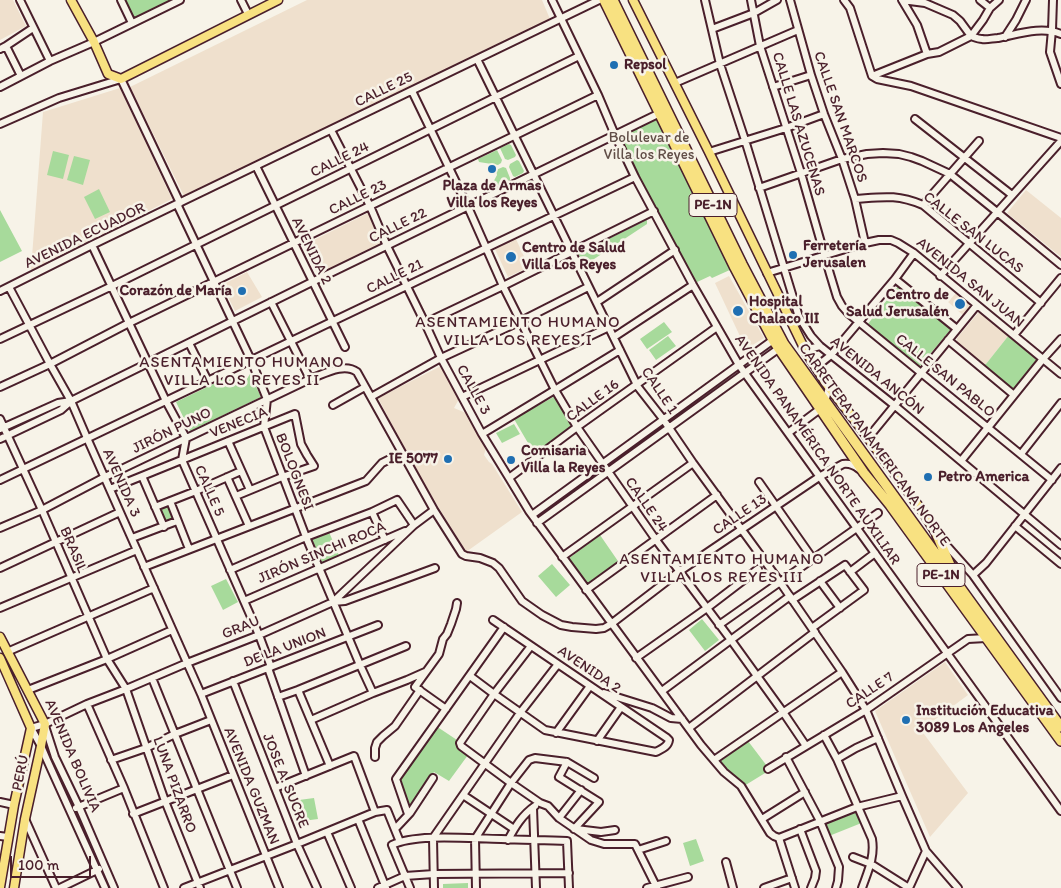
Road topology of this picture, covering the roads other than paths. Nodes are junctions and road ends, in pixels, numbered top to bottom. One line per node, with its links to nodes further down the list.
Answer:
1 (20, 0): 28 (street)
2 (70, 0): 35 (main road)
3 (121, 0): 27 (street)
4 (180, 0): 27 (street)
5 (241, 0): 25 (street)
6 (278, 0): 25 (main road)
7 (552, 0): 26 (street, AVENIDA PANAMÉRICA NORTE AUXILIAR)
8 (599, 0): 26 (street, CALLE 25)
9 (604, 0): 54 (highway, CARRETERA PANAMERICANA NORTE / PE-1N)
10 (613, 0): 168 (highway, CARRETERA PANAMERICANA NORTE / PE-1N)
11 (634, 0): 47 (main road)
12 (705, 0): 29 (street, AVENIDA ANCÓN)
13 (751, 0): 24 (street, CALLE LAS AZUCENAS)
14 (777, 0): 24 (street)
15 (790, 0): 30 (street, CALLE SAN MARCOS)
16 (844, 0): 45 (street)
17 (902, 0): 22 (street); 38 (street)
18 (980, 0): 23 (street)
19 (999, 0): 23 (street)
20 (1026, 0): 34 (street)
21 (1053, 0): 31 (street)
22 (925, 1): 33 (street)
23 (990, 8): 33 (street)
24 (754, 13): 29 (street); 36 (street, CALLE LAS AZUCENAS)
25 (248, 14): 46 (main road)
26 (561, 19): 39 (street, AVENIDA PANAMÉRICA NORTE AUXILIAR); 40 (street, CALLE 25)
27 (132, 23): 35 (street)
28 (33, 28): 37 (street); 41 (street)
29 (712, 29): 42 (street, AVENIDA ANCÓN)
30 (798, 30): 36 (street); 43 (street, CALLE SAN MARCOS)
31 (1052, 30): 32 (street); 34 (street); 48 (street)
32 (1061, 34)
33 (971, 36): 34 (street); 38 (street)
34 (1005, 36)
35 (94, 42): 41 (street); 46 (main road)
36 (760, 46): 42 (street); 50 (street, CALLE LAS AZUCENAS)
37 (3, 47): 44 (street)
38 (927, 54): 45 (street)
39 (579, 56): 52 (street, AVENIDA PANAMÉRICA NORTE AUXILIAR); 53 (street, CALLE 24)
40 (478, 59): 51 (street, CALLE 25); 53 (street, CALLE 1)
41 (50, 61): 44 (street)
42 (720, 64): 47 (street); 63 (street, AVENIDA ANCÓN)
43 (811, 75): 50 (street); 55 (street, CALLE SAN MARCOS)
44 (21, 76): 49 (street)
45 (872, 76): 64 (street)
46 (121, 79): 57 (street); 79 (street, BOLOGNESI)
47 (675, 83): 66 (main road)
48 (1061, 84)
49 (0, 87)
50 (773, 87): 58 (street, CALLE LAS AZUCENAS)
51 (412, 91): 59 (street, CALLE 24); 60 (street, CALLE 25)
52 (598, 95): 61 (street, AVENIDA PANAMÉRICA NORTE AUXILIAR); 62 (street, CALLE 23)
53 (496, 97): 59 (street, CALLE 24); 62 (street, CALLE 1)
54 (660, 113): 61 (street, CALLE 22); 131 (highway, CARRETERA PANAMERICANA NORTE / PE-1N)
55 (824, 114): 58 (street); 68 (street, CALLE SAN MARCOS)
56 (915, 119): 67 (street)
57 (0, 124)
58 (786, 128): 63 (street); 72 (street, CALLE LAS AZUCENAS)
59 (430, 129): 70 (street, CALLE 24); 71 (street, CALLE 24)
60 (331, 130): 69 (street, CALLE 25); 70 (street, CALLE 3)
61 (615, 135): 74 (street, CALLE 22); 75 (street, AVENIDA PANAMÉRICA NORTE AUXILIAR)
62 (515, 136): 71 (street, CALLE 23); 74 (street, CALLE 1)
63 (745, 140): 66 (street); 76 (street, AVENIDA ANCÓN)
64 (1061, 140): 77 (street)
65 (979, 141): 67 (street)
66 (709, 152): 100 (main road)
67 (964, 158): 73 (street); 77 (street)
68 (842, 159): 72 (street); 73 (street); 78 (street, CALLE SAN MARCOS)
69 (256, 166): 79 (street, CALLE 25); 80 (street, AVENIDA 2)
70 (350, 168): 80 (street, CALLE 24); 81 (street, CALLE 3)
71 (449, 168): 81 (street, CALLE 23); 83 (street, CALLE 24)
72 (801, 173): 76 (street); 97 (street, CALLE LAS AZUCENAS)
73 (950, 174): 82 (street); 85 (street)
74 (534, 175): 83 (street, CALLE 22); 86 (street, CALLE 1)
75 (635, 177): 84 (street, AVENIDA PANAMÉRICA NORTE AUXILIAR); 86 (street, CALLE 21)
76 (759, 188): 99 (street, AVENIDA ANCÓN)
77 (1012, 195): 85 (street)
78 (855, 199): 82 (street, CALLE SAN LUCAS); 88 (street, CALLE SAN MARCOS)
79 (179, 204): 90 (street, AVENIDA ECUADOR); 91 (street, BOLOGNESI)
80 (275, 206): 87 (street, AVENIDA 2); 91 (street, CALLE 24)
81 (370, 206): 87 (street, CALLE 23); 92 (street, CALLE 3)
82 (923, 206): 89 (street, CALLE SAN LUCAS)
83 (468, 207): 92 (street, CALLE 22); 93 (street, CALLE 24)
84 (654, 211): 94 (street, AVENIDA PANAMÉRICA NORTE AUXILIAR); 95 (street)
85 (997, 212): 89 (street); 98 (street)
86 (554, 215): 93 (street, CALLE 21); 95 (street, CALLE 1)
87 (294, 243): 104 (street, CALLE 23); 105 (street, AVENIDA 2)
88 (866, 243): 96 (street, AVENIDA SAN JUAN); 97 (street, AVENIDA SAN JUAN)
89 (969, 244): 101 (street); 115 (street, CALLE SAN LUCAS)
90 (92, 245): 108 (street); 110 (street, AVENIDA ECUADOR)
91 (196, 245): 104 (street, BOLOGNESI); 108 (street, CALLE 24)
92 (387, 246): 105 (street, CALLE 22); 106 (street, CALLE 3)
93 (486, 248): 106 (street, CALLE 21); 109 (street, CALLE 24)
94 (675, 250): 107 (street, AVENIDA PANAMÉRICA NORTE AUXILIAR); 114 (street)
95 (572, 251): 109 (street); 111 (street, CALLE 1)
96 (914, 254): 101 (street, AVENIDA SAN JUAN); 103 (street)
97 (825, 256): 99 (street, AVENIDA SAN JUAN); 120 (street, CALLE SAN PABLO)
98 (1061, 265)
99 (783, 268): 100 (street, AVENIDA SAN JUAN); 135 (street, AVENIDA ANCÓN)
100 (767, 273): 139 (main road)
101 (940, 276): 116 (street, AVENIDA SAN JUAN)
102 (1061, 278): 115 (street)
103 (895, 279): 120 (street); 126 (street)
104 (214, 282): 119 (street, BOLOGNESI); 121 (street, CALLE 23)
105 (312, 282): 113 (street, CALLE 22); 117 (street, AVENIDA 2)
106 (407, 285): 117 (street, CALLE 21); 122 (street, CALLE 3)
107 (693, 285): 125 (street, AVENIDA PANAMÉRICA NORTE AUXILIAR); 128 (street)
108 (112, 286): 121 (street); 123 (street, CALLE 24)
109 (504, 286): 118 (street, CALLE 24); 122 (street)
110 (9, 287): 112 (street, AVENIDA ECUADOR); 123 (street, AVENIDA 3)
111 (588, 287): 114 (street, CALLE 1); 118 (street)
112 (0, 291)
113 (271, 302): 119 (street, CALLE 22); 133 (street)
114 (597, 302): 124 (street, CALLE 1)
115 (1041, 303): 127 (street)
116 (976, 305): 126 (street); 127 (street, AVENIDA SAN JUAN)
117 (332, 321): 133 (street, CALLE 21); 136 (street, AVENIDA 2)
118 (521, 321): 141 (street); 144 (street, CALLE 24)
119 (232, 322): 134 (street, CALLE 22); 143 (street, BOLOGNESI)
120 (859, 322): 140 (street); 149 (street, CALLE SAN PABLO)
121 (129, 323): 145 (street); 146 (street, CALLE 23)
122 (426, 323): 141 (street, CALLE 3)
123 (29, 326): 129 (street, CALLE 24); 146 (street, AVENIDA 3)
124 (609, 327): 128 (street, CALLE 1); 144 (street)
125 (717, 327): 147 (street, AVENIDA PANAMÉRICA NORTE AUXILIAR); 154 (street, CALLE 16)
126 (957, 329): 132 (street)
127 (1014, 335): 142 (street, AVENIDA SAN JUAN)
128 (614, 337): 138 (street, CALLE 1)
129 (0, 339)
130 (1061, 339): 142 (street)
131 (773, 340): 137 (highway, CARRETERA PANAMERICANA NORTE / PE-1N); 147 (street)
132 (948, 340): 149 (street); 159 (street)
133 (291, 341): 143 (street, CALLE 21); 152 (street)
134 (189, 343): 145 (street, CALLE 22); 153 (street)
135 (820, 346): 139 (street); 140 (street, AVENIDA ANCÓN)
136 (345, 347)
137 (778, 349): 150 (street); 168 (highway, CARRETERA PANAMERICANA NORTE / PE-1N)
138 (620, 350): 154 (street, CALLE 1); 158 (street)
139 (805, 350): 148 (main road)
140 (831, 355): 148 (street); 167 (street, AVENIDA ANCÓN)
141 (441, 358): 160 (street); 161 (street, CALLE 3)
142 (1043, 359): 151 (street, AVENIDA SAN JUAN); 159 (street)
143 (251, 360): 153 (street, CALLE 21); 162 (street, BOLOGNESI)
144 (540, 360): 158 (street, CALLE 24); 161 (street)
145 (148, 362): 163 (street, CALLE 22); 164 (street)
146 (50, 364): 155 (street, CALLE 23); 163 (street, AVENIDA 3)
147 (739, 365): 150 (street, AVENIDA PANAMÉRICA NORTE AUXILIAR); 170 (street)
148 (816, 368): 157 (main road)
149 (921, 372): 167 (street); 173 (street, CALLE SAN PABLO)
150 (745, 373): 175 (street); 176 (street, AVENIDA PANAMÉRICA NORTE AUXILIAR)
151 (1061, 374)
152 (310, 379): 156 (street, JIRÓN PUNO); 162 (street, JIRÓN PUNO)
153 (208, 381): 164 (street, CALLE 21)
154 (637, 384): 170 (street, CALLE 1); 172 (street, CALLE 16)
155 (0, 387)
156 (366, 387): 160 (street); 166 (street)
157 (829, 387): 168 (street); 181 (main road)
158 (555, 390): 172 (street, CALLE 24); 177 (street)
159 (1014, 395): 173 (street)
160 (371, 396): 184 (street)
161 (462, 397): 177 (street, CALLE 3)
162 (266, 399): 171 (street, BOLOGNESI); 180 (street, JIRÓN PUNO)
163 (71, 400): 174 (street); 178 (street); 179 (street, AVENIDA 3)
164 (166, 401): 179 (street, CALLE 21); 180 (street)
165 (1061, 403): 185 (street)
166 (334, 405)
167 (894, 405): 181 (street); 187 (street, AVENIDA ANCÓN)
168 (823, 406): 176 (street); 194 (highway, CARRETERA PANAMERICANA NORTE / PE-1N); 256 (highway, CARRETERA PANAMERICANA NORTE / PE-1N)
169 (0, 419): 174 (street, BRASIL)
170 (663, 420): 175 (street, CALLE 1); 189 (street)
171 (264, 427): 183 (street, VENECIA); 198 (street, BOLOGNESI); 198 (street, VENECIA)
172 (577, 427): 189 (street, CALLE 24); 200 (street, CALLE 16)
173 (988, 427): 185 (street, CALLE SAN PABLO); 187 (street)
174 (2, 428): 178 (street, BRASIL)
175 (669, 428): 188 (street, CALLE 1); 193 (street)
176 (788, 433): 199 (street, AVENIDA PANAMÉRICA NORTE AUXILIAR)
177 (482, 434): 200 (street, CALLE 3)
178 (8, 435): 182 (street); 191 (street, BRASIL)
179 (87, 438): 191 (street, CALLE 21); 196 (street, AVENIDA 3)
180 (186, 438): 186 (street, CALLE 5); 196 (street, JIRÓN PUNO)
181 (868, 438): 230 (main road)
182 (0, 439)
183 (228, 441): 186 (street, VENECIA); 192 (street)
184 (402, 452): 213 (street); 215 (street)
185 (1021, 454): 202 (street, CALLE SAN PABLO)
186 (182, 460): 195 (street, VENECIA); 206 (street, CALLE 5)
187 (961, 462): 219 (street, AVENIDA ANCÓN)
188 (693, 463): 207 (street, CALLE 1); 212 (street)
189 (602, 464): 193 (street, CALLE 24); 220 (street)
190 (1061, 468): 202 (street)
191 (23, 470): 201 (street, CALLE 21); 214 (street, BRASIL)
192 (241, 471): 197 (street); 205 (street)
193 (608, 472): 212 (street, CALLE 24); 222 (street)
194 (864, 473): 199 (street, CALLE 13); 277 (highway, CARRETERA PANAMERICANA NORTE / PE-1N)
195 (142, 476): 204 (street, VENECIA); 211 (street)
196 (105, 477): 204 (street, AVENIDA 3); 214 (street, JIRÓN PUNO)
197 (227, 477): 206 (street); 208 (street)
198 (282, 477): 205 (street); 213 (street, BOLOGNESI)
199 (819, 477): 210 (street, CALLE 13); 228 (street, AVENIDA PANAMÉRICA NORTE AUXILIAR)
200 (509, 478): 220 (street, CALLE 3)
201 (0, 480)
202 (1052, 480): 219 (street)
203 (759, 482): 210 (street)
204 (110, 489): 216 (street, AVENIDA 3)
205 (250, 490): 208 (street)
206 (196, 491): 209 (street); 232 (street, CALLE 5)
207 (717, 495): 229 (street, CALLE 1); 235 (street)
208 (236, 496): 224 (street)
209 (170, 501): 211 (street); 221 (street)
210 (776, 506): 229 (street, CALLE 13); 242 (street)
211 (155, 507): 223 (street)
212 (633, 507): 235 (street, CALLE 24); 241 (street)
213 (295, 508): 224 (street); 233 (street, BOLOGNESI)
214 (42, 510): 227 (street, JIRÓN PUNO); 236 (street, BRASIL)
215 (434, 510): 226 (street, GRAU); 268 (street)
216 (120, 512): 231 (street, AVENIDA 3); 236 (street)
217 (372, 512): 226 (street); 233 (street); 234 (street)
218 (878, 513): 228 (street)
219 (1025, 514): 225 (street); 237 (street, AVENIDA ANCÓN)
220 (532, 515): 222 (street, CALLE 3)
221 (177, 521): 223 (street); 239 (street)
222 (537, 523): 241 (street, CALLE 3)
223 (164, 526): 231 (street)
224 (248, 526): 232 (street)
225 (1015, 526): 243 (street); 252 (street)
226 (413, 527): 234 (street, JIRÓN SINCHI ROCA); 261 (street, GRAU)
227 (0, 528)
228 (856, 528): 240 (street, AVENIDA PANAMÉRICA NORTE AUXILIAR); 242 (street)
229 (741, 530): 250 (street, CALLE 13); 255 (street, CALLE 1)
230 (938, 535): 252 (street); 256 (highway)
231 (132, 538): 238 (street, AVENIDA 3)
232 (217, 538): 239 (street); 249 (street, CALLE 5)
233 (306, 538): 247 (street, BOLOGNESI); 249 (street)
234 (385, 540): 247 (street, JIRÓN SINCHI ROCA)
235 (656, 540): 250 (street, CALLE 24); 258 (street)
236 (56, 542): 245 (street); 253 (street, BRASIL)
237 (1061, 545)
238 (137, 550): 244 (street, AVENIDA 3); 253 (street)
239 (189, 550): 244 (street)
240 (875, 553): 251 (street); 282 (street, AVENIDA PANAMÉRICA NORTE AUXILIAR)
241 (562, 557): 258 (street, CALLE 3)
242 (813, 559): 255 (street)
243 (1061, 564)
244 (144, 567): 257 (street, AVENIDA 3)
245 (0, 568)
246 (434, 568): 261 (street)
247 (319, 569): 260 (street, JIRÓN SINCHI ROCA); 261 (street, BOLOGNESI)
248 (758, 569): 264 (street)
249 (230, 570): 260 (street, CALLE 5)
250 (680, 572): 264 (street, CALLE 24); 268 (street, CALLE 13)
251 (850, 572): 254 (street); 265 (street)
252 (973, 575): 307 (street)
253 (72, 578): 263 (street); 266 (street, BRASIL)
254 (820, 581): 259 (street); 265 (street)
255 (780, 582): 259 (street, CALLE 1); 270 (street)
256 (959, 586): 318 (highway, CARRETERA PANAMERICANA NORTE / PE-1N)
257 (154, 588): 266 (street); 272 (street, AVENIDA 3)
258 (586, 590): 268 (street, CALLE 3)
259 (791, 598): 273 (street, CALLE 1); 278 (street)
260 (244, 601): 274 (street, CALLE 5)
261 (333, 602): 274 (street, GRAU); 275 (street, BOLOGNESI)
262 (456, 603): 291 (street)
263 (0, 608)
264 (707, 608): 270 (street, CALLE 24); 284 (street)
265 (840, 608): 273 (street)
266 (88, 616): 281 (street); 285 (street, BRASIL)
267 (493, 620): 271 (street, AVENIDA 2)
268 (611, 624): 284 (street, CALLE 3)
269 (378, 625): 275 (street, DE LA UNION)
270 (720, 625): 278 (street, CALLE 24)
271 (504, 627): 280 (street, AVENIDA 2); 293 (street)
272 (172, 630): 285 (street); 286 (street, AVENIDA 3)
273 (814, 630): 292 (street, CALLE 1); 294 (street)
274 (259, 635): 286 (street, GRAU); 289 (street, CALLE 5)
275 (348, 636): 288 (street, BOLOGNESI); 289 (street, DE LA UNION)
276 (0, 637): 281 (main road, AVENIDA BOLIVIA)
277 (986, 638): 282 (street, CALLE 7); 326 (highway, CARRETERA PANAMERICANA NORTE / PE-1N)
278 (731, 640): 294 (street, CALLE 24); 302 (street)
279 (406, 646): 288 (street)
280 (531, 646): 287 (street, AVENIDA 2); 305 (street)
281 (7, 652): 299 (main road, AVENIDA BOLIVIA)
282 (947, 654): 311 (street, CALLE 7); 359 (street, AVENIDA PANAMÉRICA NORTE AUXILIAR)
283 (0, 658): 290 (main road, AVENIDA BOLIVIA)
284 (636, 658): 302 (street, CALLE 3)
285 (107, 659): 298 (street, BRASIL); 299 (street)
286 (187, 663): 295 (street, GRAU); 304 (street, AVENIDA 3)
287 (558, 664): 297 (street, AVENIDA 2); 313 (street)
288 (360, 665): 300 (street); 303 (street, BOLOGNESI)
289 (269, 667): 296 (street, DE LA UNION); 306 (street, CALLE 5)
290 (2, 671): 319 (main road, AVENIDA BOLIVIA)
291 (426, 672): 301 (street); 303 (street)
292 (842, 672): 311 (street, CALLE 1); 312 (street)
293 (470, 676): 305 (street); 310 (street)
294 (756, 676): 312 (street, CALLE 24); 320 (street)
295 (152, 678): 298 (street, GRAU); 322 (street)
296 (233, 681): 304 (street, DE LA UNION); 345 (street, JOSE A. SUCRE)
297 (593, 688): 309 (street, AVENIDA 2); 314 (street); 321 (street)
298 (126, 689): 308 (street, GRAU); 329 (street, LUNA PIZARRO)
299 (28, 690): 317 (main road, AVENIDA BOLIVIA)
300 (298, 690): 306 (street); 316 (street)
301 (420, 690): 310 (street); 330 (street)
302 (662, 691): 314 (street, CALLE 3)
303 (373, 693): 316 (street)
304 (201, 694): 315 (street, AVENIDA GUZMAN)
305 (494, 694): 313 (street); 336 (street)
306 (278, 696): 340 (street, CALLE 5)
307 (1061, 698)
308 (87, 704): 317 (street, GRAU); 333 (street)
309 (621, 707): 325 (street); 325 (street, AVENIDA 2)
310 (446, 709): 362 (street)
311 (866, 710): 323 (street, CALLE 7); 324 (street, CALLE 1)
312 (783, 712): 328 (street, CALLE 24); 334 (street)
313 (520, 714): 321 (street); 336 (street)
314 (682, 719): 320 (street, CALLE 3)
315 (211, 720): 322 (street); 339 (street, AVENIDA GUZMAN)
316 (311, 720): 337 (street)
317 (44, 724): 319 (street, GRAU); 327 (main road, PERÚ); 356 (street, AVENIDA BOLIVIA)
318 (1061, 727)
319 (30, 728): 327 (street, AVENIDA BOLIVIA); 354 (main road, PERÚ)
320 (688, 728): 334 (street, CALLE 3)
321 (556, 733): 325 (street)
322 (174, 734): 329 (street); 346 (street)
323 (824, 735): 328 (street, CALLE 7); 332 (street)
324 (878, 738): 332 (street); 350 (street, CALLE 1)
325 (597, 741)
326 (1061, 741)
327 (41, 746): 358 (street, AVENIDA BOLIVIA); 365 (main road, PERÚ)
328 (806, 746): 331 (street, CALLE 7)
329 (146, 748): 333 (street); 351 (street, LUNA PIZARRO)
330 (376, 757)
331 (786, 758): 338 (street, CALLE 7); 348 (street)
332 (837, 759): 355 (street)
333 (111, 760): 344 (street)
334 (714, 760): 367 (street, CALLE 3)
335 (566, 762): 342 (street); 343 (street); 347 (street)
336 (485, 763): 343 (street); 349 (street)
337 (330, 766): 340 (street); 360 (street)
338 (768, 769)
339 (233, 775): 346 (street); 387 (street, AVENIDA GUZMAN)
340 (306, 776): 345 (street)
341 (433, 778): 362 (street)
342 (594, 778)
343 (511, 784): 353 (street); 363 (street)
344 (124, 788): 356 (street); 361 (street)
345 (274, 788): 384 (street, JOSE A. SUCRE)
346 (197, 789): 351 (street); 394 (street)
347 (581, 790): 364 (street); 371 (street)
348 (805, 792): 367 (street); 368 (street)
349 (463, 795): 363 (street); 377 (street)
350 (902, 796): 355 (street); 386 (street, CALLE 1)
351 (165, 801): 361 (street); 402 (street, LUNA PIZARRO)
352 (0, 802): 354 (street)
353 (540, 803): 357 (street); 364 (street)
354 (14, 805): 376 (main road, PERÚ)
355 (857, 806): 368 (street); 390 (street)
356 (79, 807): 358 (street); 391 (street, AVENIDA BOLIVIA)
357 (533, 808): 370 (street); 381 (street)
358 (70, 810): 393 (street, AVENIDA BOLIVIA)
359 (1061, 811)
360 (374, 812): 366 (street); 369 (street)
361 (133, 814): 411 (street)
362 (408, 814): 369 (street)
363 (491, 814): 370 (street); 378 (street)
364 (560, 818): 371 (street)
365 (25, 819): 406 (main road, PERÚ); 407 (street)
366 (358, 819): 374 (street); 404 (street)
367 (762, 819): 379 (street, CALLE 3)
368 (820, 821): 372 (street); 427 (street)
369 (395, 829): 383 (street)
370 (514, 829): 380 (street)
371 (574, 829): 373 (street); 385 (street)
372 (800, 829): 379 (street); 426 (street)
373 (615, 830)
374 (327, 832): 384 (street); 416 (street)
375 (0, 836): 376 (street)
376 (8, 837): 392 (main road, PERÚ)
377 (433, 838): 378 (street); 383 (street); 397 (street)
378 (475, 838): 380 (street); 398 (street)
379 (779, 838): 401 (street)
380 (508, 840): 381 (street)
381 (535, 840): 395 (street); 396 (street)
382 (666, 841): 385 (street)
383 (400, 842): 399 (street)
384 (297, 844): 387 (street); 415 (street, JOSE A. SUCRE)
385 (638, 850): 405 (street)
386 (926, 851): 429 (street); 430 (street, CALLE 1)
387 (266, 856): 394 (street); 414 (street, AVENIDA GUZMAN)
388 (853, 857): 390 (street)
389 (726, 862): 423 (street)
390 (872, 864): 428 (street); 429 (street)
391 (104, 866): 393 (street); 410 (street, AVENIDA BOLIVIA)
392 (2, 868): 403 (main road, PERÚ)
393 (97, 870): 408 (street); 409 (street, AVENIDA BOLIVIA)
394 (230, 870): 402 (street); 413 (street)
395 (536, 872): 396 (street); 398 (street); 420 (street)
396 (569, 873): 421 (street)
397 (434, 874): 398 (street); 399 (street); 418 (street)
398 (476, 874): 419 (street)
399 (405, 876): 404 (street); 417 (street)
400 (688, 878): 405 (street)
401 (792, 878): 424 (street); 425 (street)
402 (199, 885): 412 (street)
403 (0, 887)
404 (383, 887)
405 (656, 887): 422 (street)
406 (14, 888)
407 (56, 888)
408 (60, 888)
409 (105, 888)
410 (114, 888)
411 (164, 888)
412 (184, 888)
413 (237, 888)
414 (279, 888)
415 (317, 888)
416 (351, 888)
417 (410, 888)
418 (434, 888)
419 (476, 888)
420 (536, 888)
421 (569, 888)
422 (647, 888)
423 (733, 888)
424 (764, 888)
425 (795, 888)
426 (811, 888)
427 (836, 888)
428 (862, 888)
429 (909, 888)
430 (958, 888)

